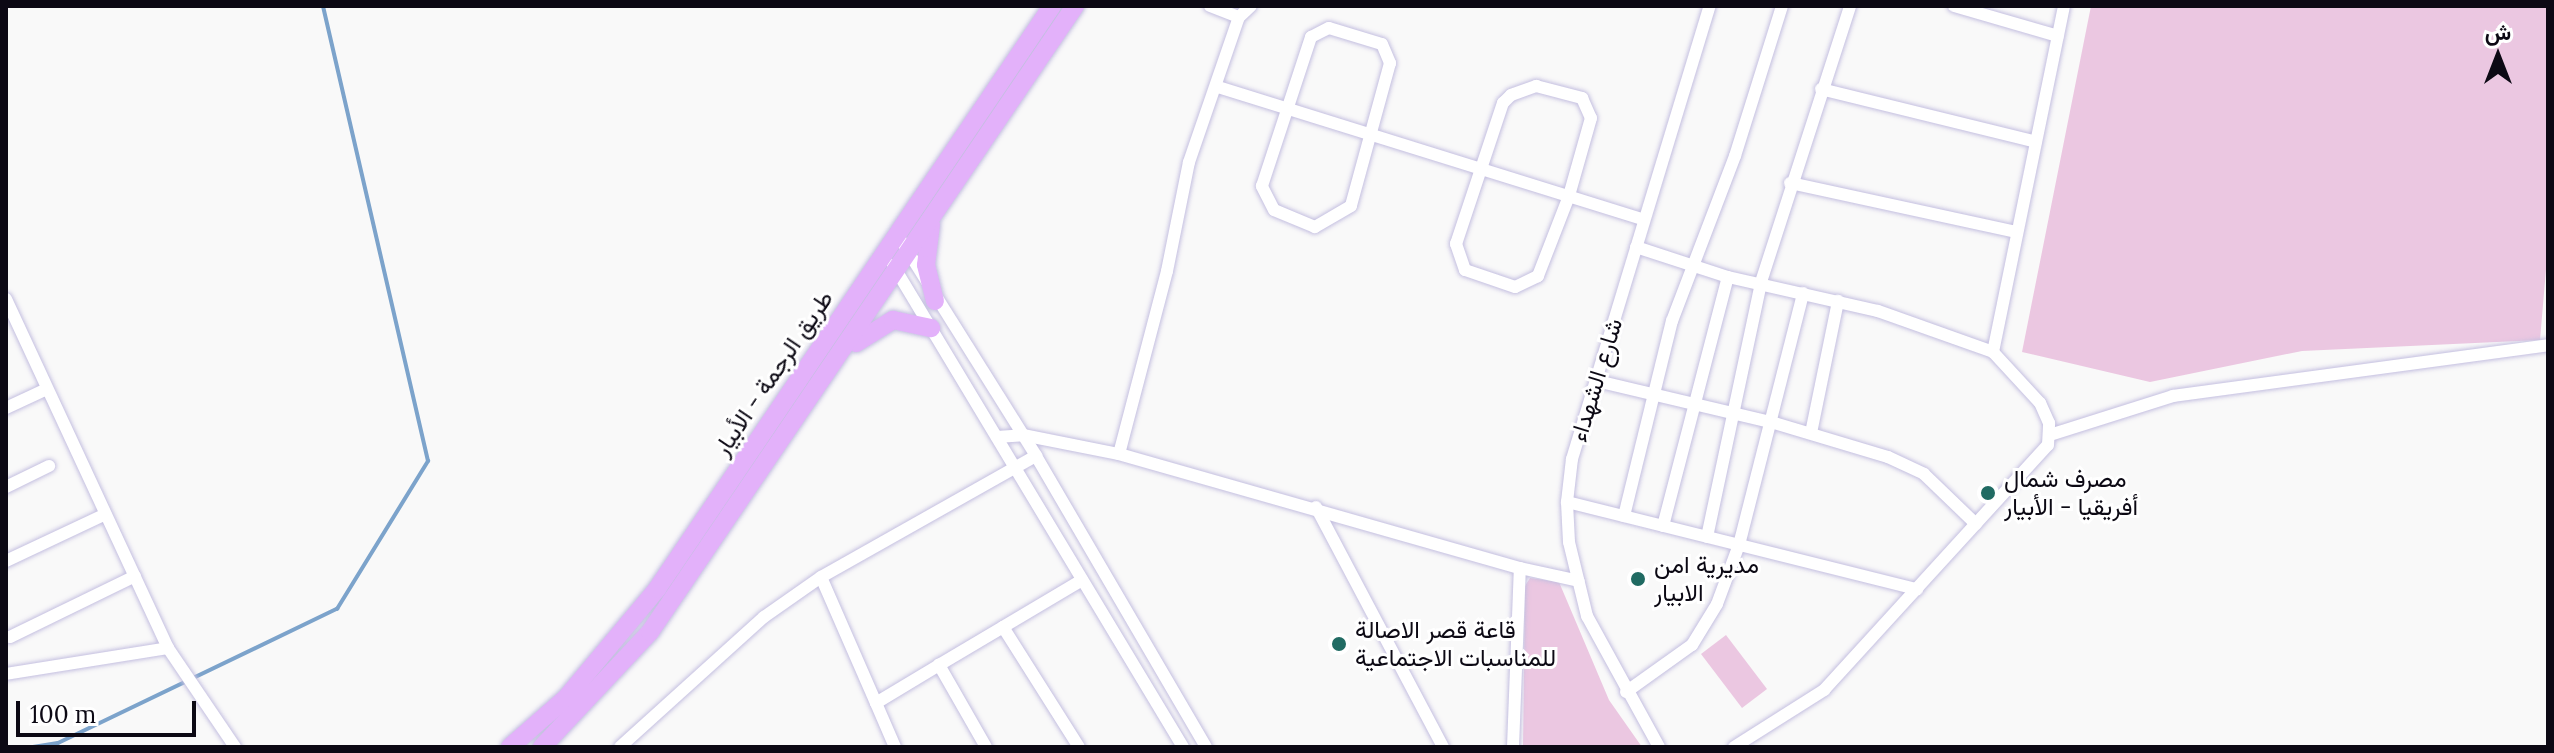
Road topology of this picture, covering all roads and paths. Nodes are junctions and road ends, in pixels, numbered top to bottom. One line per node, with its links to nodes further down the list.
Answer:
1 (1052, 6): 23 (highway, طريق الرجمة - الأبيار)
2 (1075, 6): 20 (highway, طريق الرجمة - الأبيار)
3 (1210, 6): 10 (street)
4 (1251, 6): 10 (street)
5 (1710, 6): 21 (street, شارع الشهداء)
6 (1782, 6): 27 (street)
7 (1850, 6): 13 (street)
8 (1954, 6): 11 (street)
9 (2064, 6): 11 (street)
10 (1239, 17): 12 (street)
11 (2058, 36): 16 (street)
12 (1218, 87): 14 (street); 50 (street)
13 (1821, 89): 16 (street); 18 (street)
14 (1289, 109): 15 (street); 15 (street); 15 (street)
15 (1373, 135): 17 (street)
16 (2036, 142): 22 (street)
17 (1482, 169): 19 (street); 19 (street); 19 (street)
18 (1790, 183): 22 (street); 30 (street)
19 (1569, 196): 21 (street)
20 (937, 211): 26 (highway, طريق الرجمة - الأبيار); 33 (highway)
21 (1644, 220): 24 (street, شارع الشهداء)
22 (2017, 232): 37 (street)
23 (897, 234): 25 (highway, طريق الرجمة - الأبيار); 26 (street)
24 (1636, 247): 27 (street); 39 (street, شارع الشهداء)
25 (883, 253): 28 (street); 79 (highway, طريق الرجمة - الأبيار)
26 (907, 254): 28 (highway, طريق الرجمة - الأبيار); 33 (street)
27 (1691, 266): 29 (street); 41 (street)
28 (896, 270): 35 (street); 38 (highway, طريق الرجمة - الأبيار)
29 (1728, 277): 30 (street); 42 (street)
30 (1761, 282): 31 (street); 44 (street)
31 (1803, 293): 34 (street); 45 (street)
32 (6, 299): 40 (street)
33 (935, 301): 47 (street)
34 (1838, 301): 37 (street); 46 (street)
35 (931, 328): 38 (highway); 49 (street)
36 (2548, 345): 48 (street)
37 (1993, 352): 48 (street)
38 (839, 358): 80 (highway, طريق الرجمة - الأبيار)
39 (1597, 381): 41 (street); 55 (street, شارع الشهداء)
40 (47, 389): 43 (street); 57 (street)
41 (1653, 395): 42 (street); 58 (street)
42 (1693, 405): 44 (street); 60 (street)
43 (6, 408)
44 (1734, 413): 45 (street); 61 (street)
45 (1771, 422): 46 (street); 62 (street)
46 (1811, 433): 59 (street)
47 (1023, 435): 49 (street); 50 (street); 51 (street)
48 (2050, 435): 59 (street)
49 (997, 437): 53 (street)
50 (1119, 454): 56 (street)
51 (1036, 456): 53 (street); 85 (street)
52 (49, 466): 54 (street)
53 (1016, 468): 66 (street); 67 (street)
54 (6, 487)
55 (1567, 502): 58 (street); 68 (street, شارع الشهداء)
56 (1316, 507): 64 (street); 86 (street)
57 (106, 514): 63 (street); 65 (street)
58 (1624, 516): 60 (street)
59 (1976, 524): 69 (street)
60 (1663, 526): 61 (street)
61 (1707, 537): 62 (street)
62 (1739, 545): 69 (street); 75 (street)
63 (6, 561)
64 (1520, 568): 68 (street); 87 (street)
65 (135, 576): 71 (street); 72 (street)
66 (821, 577): 76 (street); 81 (street)
67 (1082, 580): 70 (street); 84 (street)
68 (1579, 581): 75 (street, شارع الشهداء)
69 (1917, 589): 89 (street)
70 (1003, 627): 73 (street); 77 (street)
71 (10, 637)
72 (168, 648): 74 (street); 78 (street)
73 (939, 665): 76 (street); 83 (street)
74 (6, 674)
75 (1626, 692): 88 (street, شارع الشهداء)
76 (876, 703): 82 (street)
77 (1077, 746)
78 (235, 747)
79 (510, 747)
80 (542, 747)
81 (620, 747)
82 (895, 747)
83 (986, 747)
84 (1183, 747)
85 (1206, 747)
86 (1443, 747)
87 (1513, 747)
88 (1659, 747)
89 (1734, 747)

